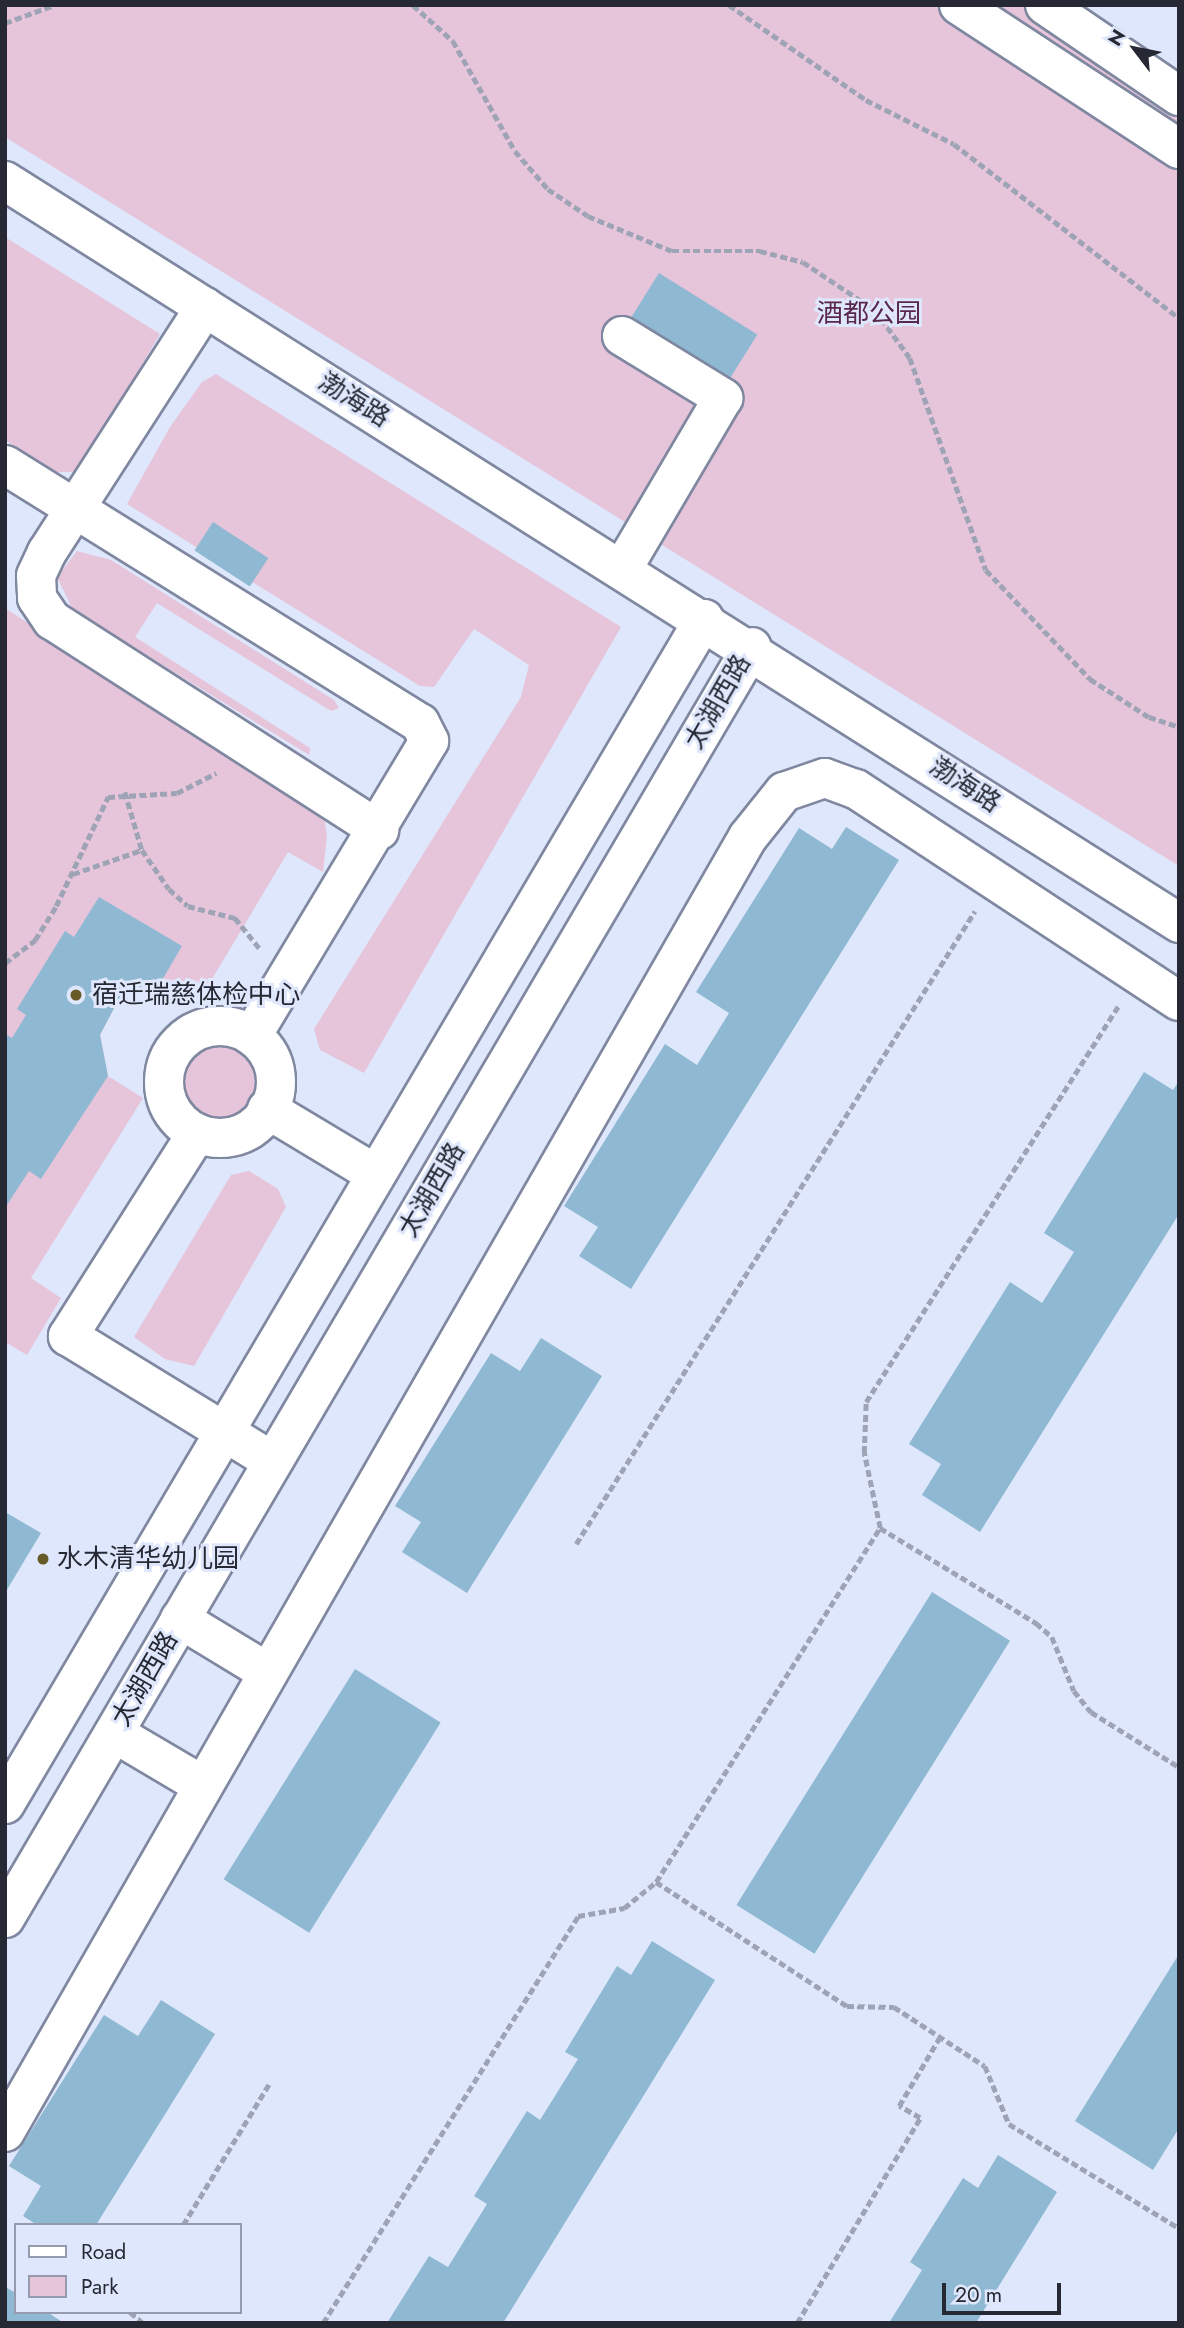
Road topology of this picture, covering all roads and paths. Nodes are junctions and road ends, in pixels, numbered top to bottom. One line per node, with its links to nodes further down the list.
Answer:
1 (54, 5): 6 (path)
2 (412, 5): 18 (path)
3 (729, 5): 11 (path)
4 (959, 5): 8 (main road)
5 (1045, 5): 7 (main road)
6 (5, 23)
7 (1179, 96)
8 (1179, 149)
9 (5, 181): 10 (main road, 渤海路)
10 (205, 307): 14 (main road); 15 (main road, 渤海路)
11 (1179, 318)
12 (622, 336): 15 (main road)
13 (5, 465): 14 (main road)
14 (76, 507): 19 (main road); 21 (main road)
15 (622, 568): 16 (main road, 渤海路)
16 (704, 619): 17 (main road, 太湖西路); 33 (main road, 太湖西路)
17 (752, 647): 25 (main road, 渤海路); 35 (main road, 太湖西路)
18 (1179, 727)
19 (239, 740): 20 (path); 21 (main road)
20 (125, 792): 22 (path); 23 (path)
21 (379, 830): 28 (main road)
22 (142, 850): 23 (path); 28 (path)
23 (72, 874): 26 (path)
24 (995, 880): 27 (main road); 37 (path); 39 (main road)
25 (1179, 923)
26 (5, 963)
27 (1139, 974): 29 (main road); 36 (path)
28 (279, 991): 30 (main road)
29 (1179, 1001)
30 (252, 1036): 31 (main road); 32 (main road)
31 (267, 1109): 32 (main road); 33 (main road)
32 (197, 1133): 34 (main road)
33 (375, 1174): 34 (main road, 太湖西路)
34 (225, 1432): 35 (main road); 43 (main road, 太湖西路)
35 (272, 1461): 38 (main road, 太湖西路)
36 (880, 1528): 41 (path); 44 (path)
37 (576, 1544)
38 (180, 1619): 39 (main road); 40 (main road, 太湖西路)
39 (267, 1672): 42 (main road)
40 (114, 1733): 42 (main road); 45 (main road, 太湖西路)
41 (1179, 1768)
42 (202, 1785): 48 (main road)
43 (5, 1804)
44 (656, 1882): 46 (path); 51 (path)
45 (5, 1918)
46 (940, 2037): 50 (path); 52 (path)
47 (269, 2084): 49 (path)
48 (5, 2132)
49 (184, 2223)
50 (1179, 2228)
51 (323, 2323)
52 (797, 2323)

